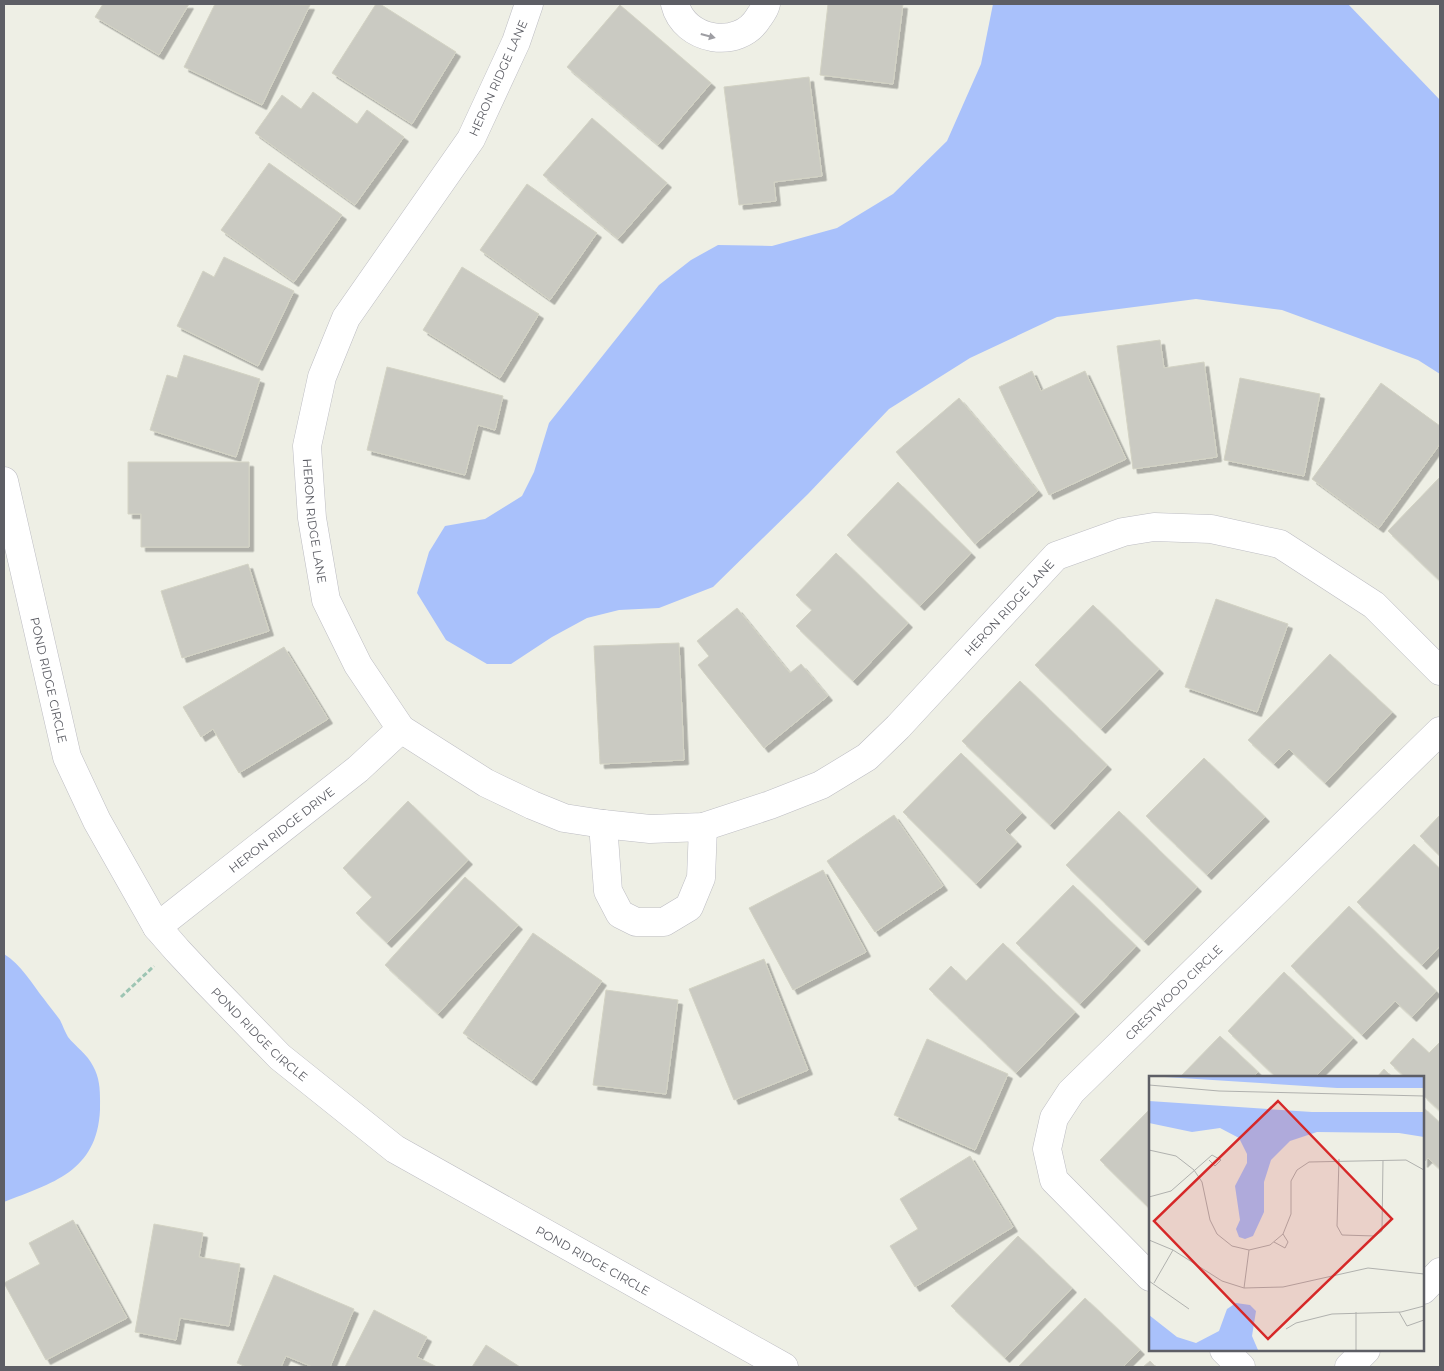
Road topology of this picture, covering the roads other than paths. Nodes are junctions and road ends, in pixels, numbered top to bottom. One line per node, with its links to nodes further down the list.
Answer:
1 (529, 4): 6 (street, HERON RIDGE LANE)
2 (675, 4): 3 (street, one-way to 3)
3 (766, 4)
4 (4, 481): 10 (street, POND RIDGE CIRCLE)
5 (1440, 671): 9 (street, HERON RIDGE LANE)
6 (401, 729): 8 (street, HERON RIDGE LANE); 10 (street, HERON RIDGE DRIVE)
7 (1440, 731): 12 (street, CRESTWOOD CIRCLE)
8 (603, 824): 9 (street, HERON RIDGE LANE); 9 (street)
9 (703, 827)
10 (157, 927): 16 (street, POND RIDGE CIRCLE)
11 (1440, 1272): 13 (street)
12 (1149, 1276)
13 (1424, 1289)
14 (1225, 1351): 17 (street)
15 (1365, 1351): 18 (street)
16 (784, 1367)
17 (1241, 1367)
18 (1349, 1367)

